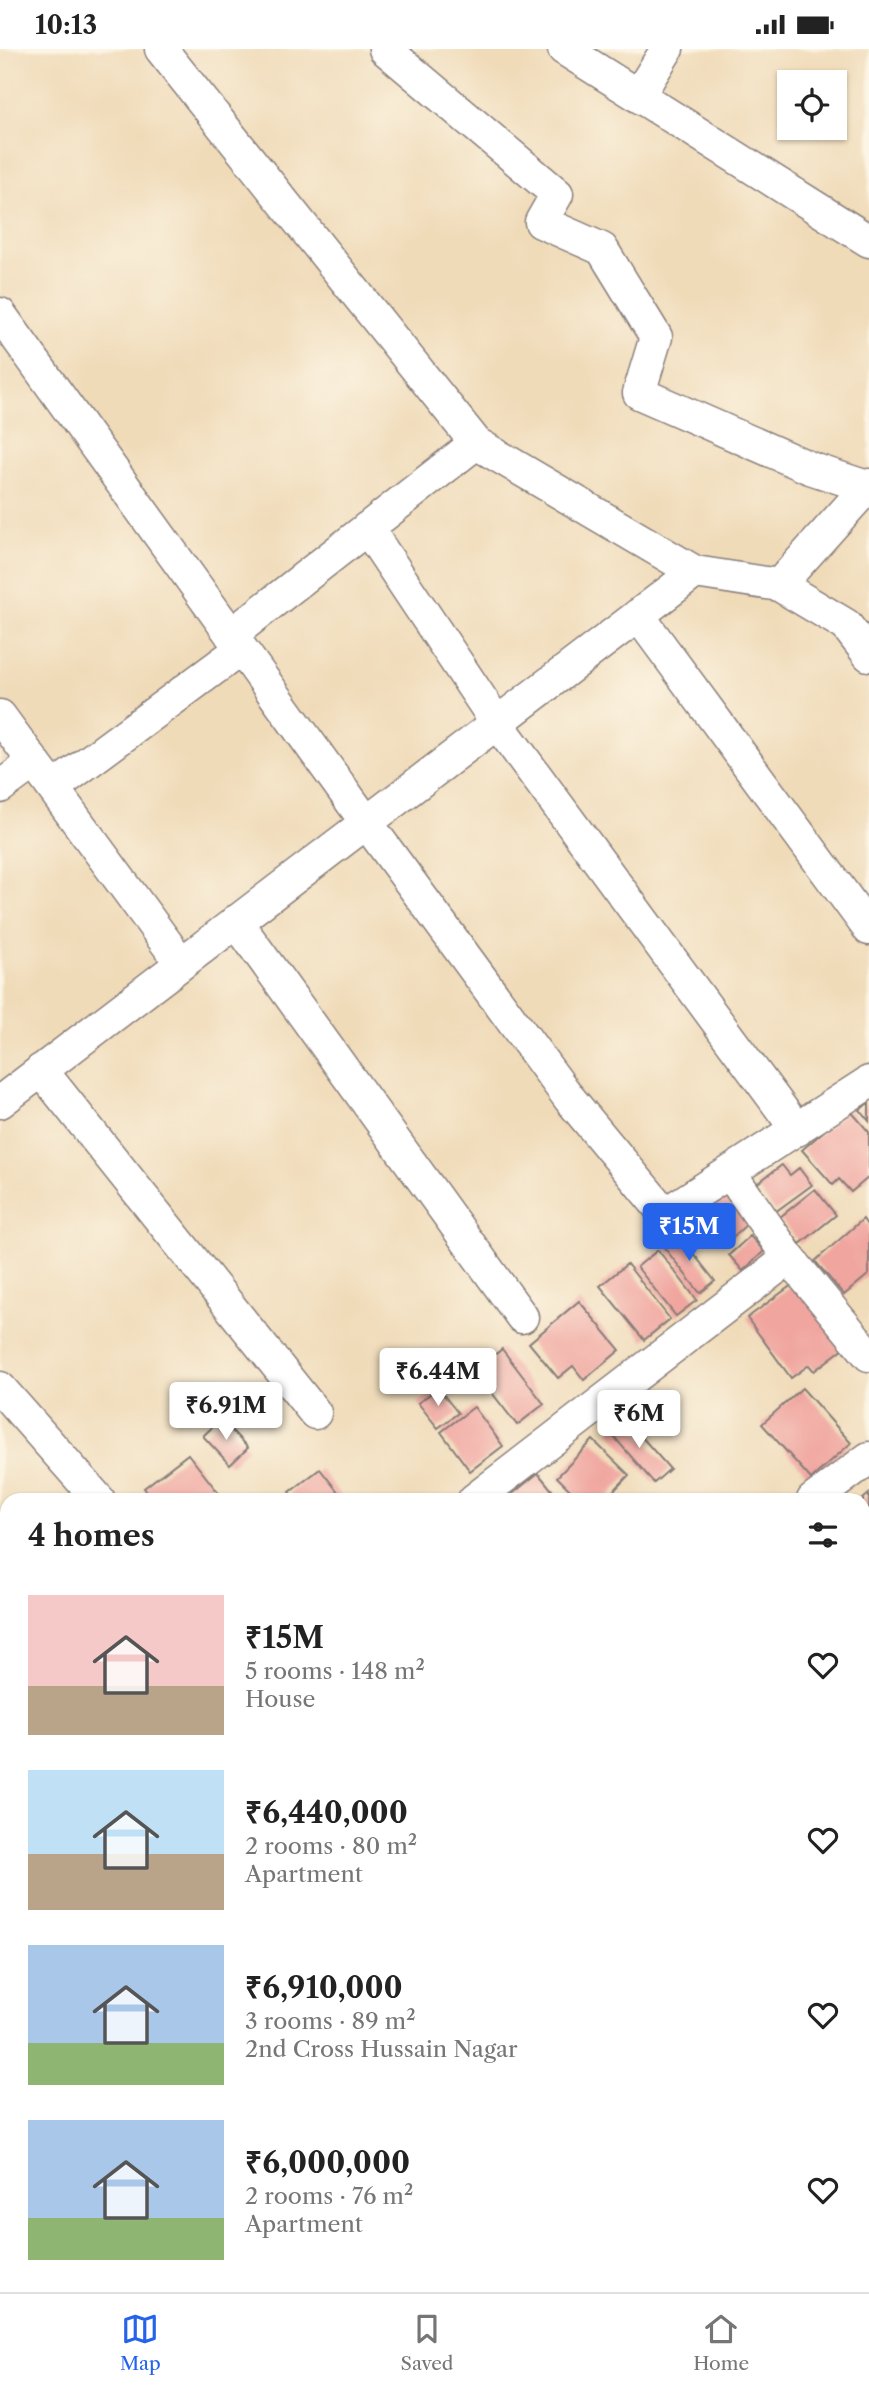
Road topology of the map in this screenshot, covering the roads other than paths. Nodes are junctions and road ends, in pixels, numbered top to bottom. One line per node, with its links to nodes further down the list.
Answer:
1 (161, 49): 8 (street)
2 (385, 49): 9 (street)
3 (564, 49): 5 (street)
4 (667, 49): 5 (street)
5 (638, 96): 6 (street)
6 (869, 241)
7 (0, 314): 14 (street)
8 (476, 443): 10 (street); 11 (street)
9 (868, 486): 12 (street)
10 (367, 529): 14 (street); 17 (street)
11 (695, 572): 12 (street); 13 (street)
12 (779, 585): 15 (street)
13 (638, 615): 17 (street); 23 (street)
14 (236, 642): 20 (street); 21 (street)
15 (869, 655)
16 (0, 716): 18 (street)
17 (497, 723): 21 (street); 28 (street)
18 (34, 762): 19 (street); 20 (street)
19 (0, 787)
20 (53, 788): 24 (street)
21 (366, 822): 22 (street); 29 (street)
22 (236, 922): 24 (street); 31 (street)
23 (869, 929)
24 (181, 963): 25 (street)
25 (41, 1070): 27 (street); 34 (street)
26 (869, 1082): 28 (street)
27 (0, 1103)
28 (796, 1130): 29 (street)
29 (730, 1173): 30 (street)
30 (789, 1258): 32 (street); 37 (street)
31 (522, 1317)
32 (869, 1355)
33 (0, 1388): 36 (street)
34 (315, 1413)
35 (869, 1458): 38 (street)
36 (93, 1493)
37 (483, 1493)
38 (822, 1493)

